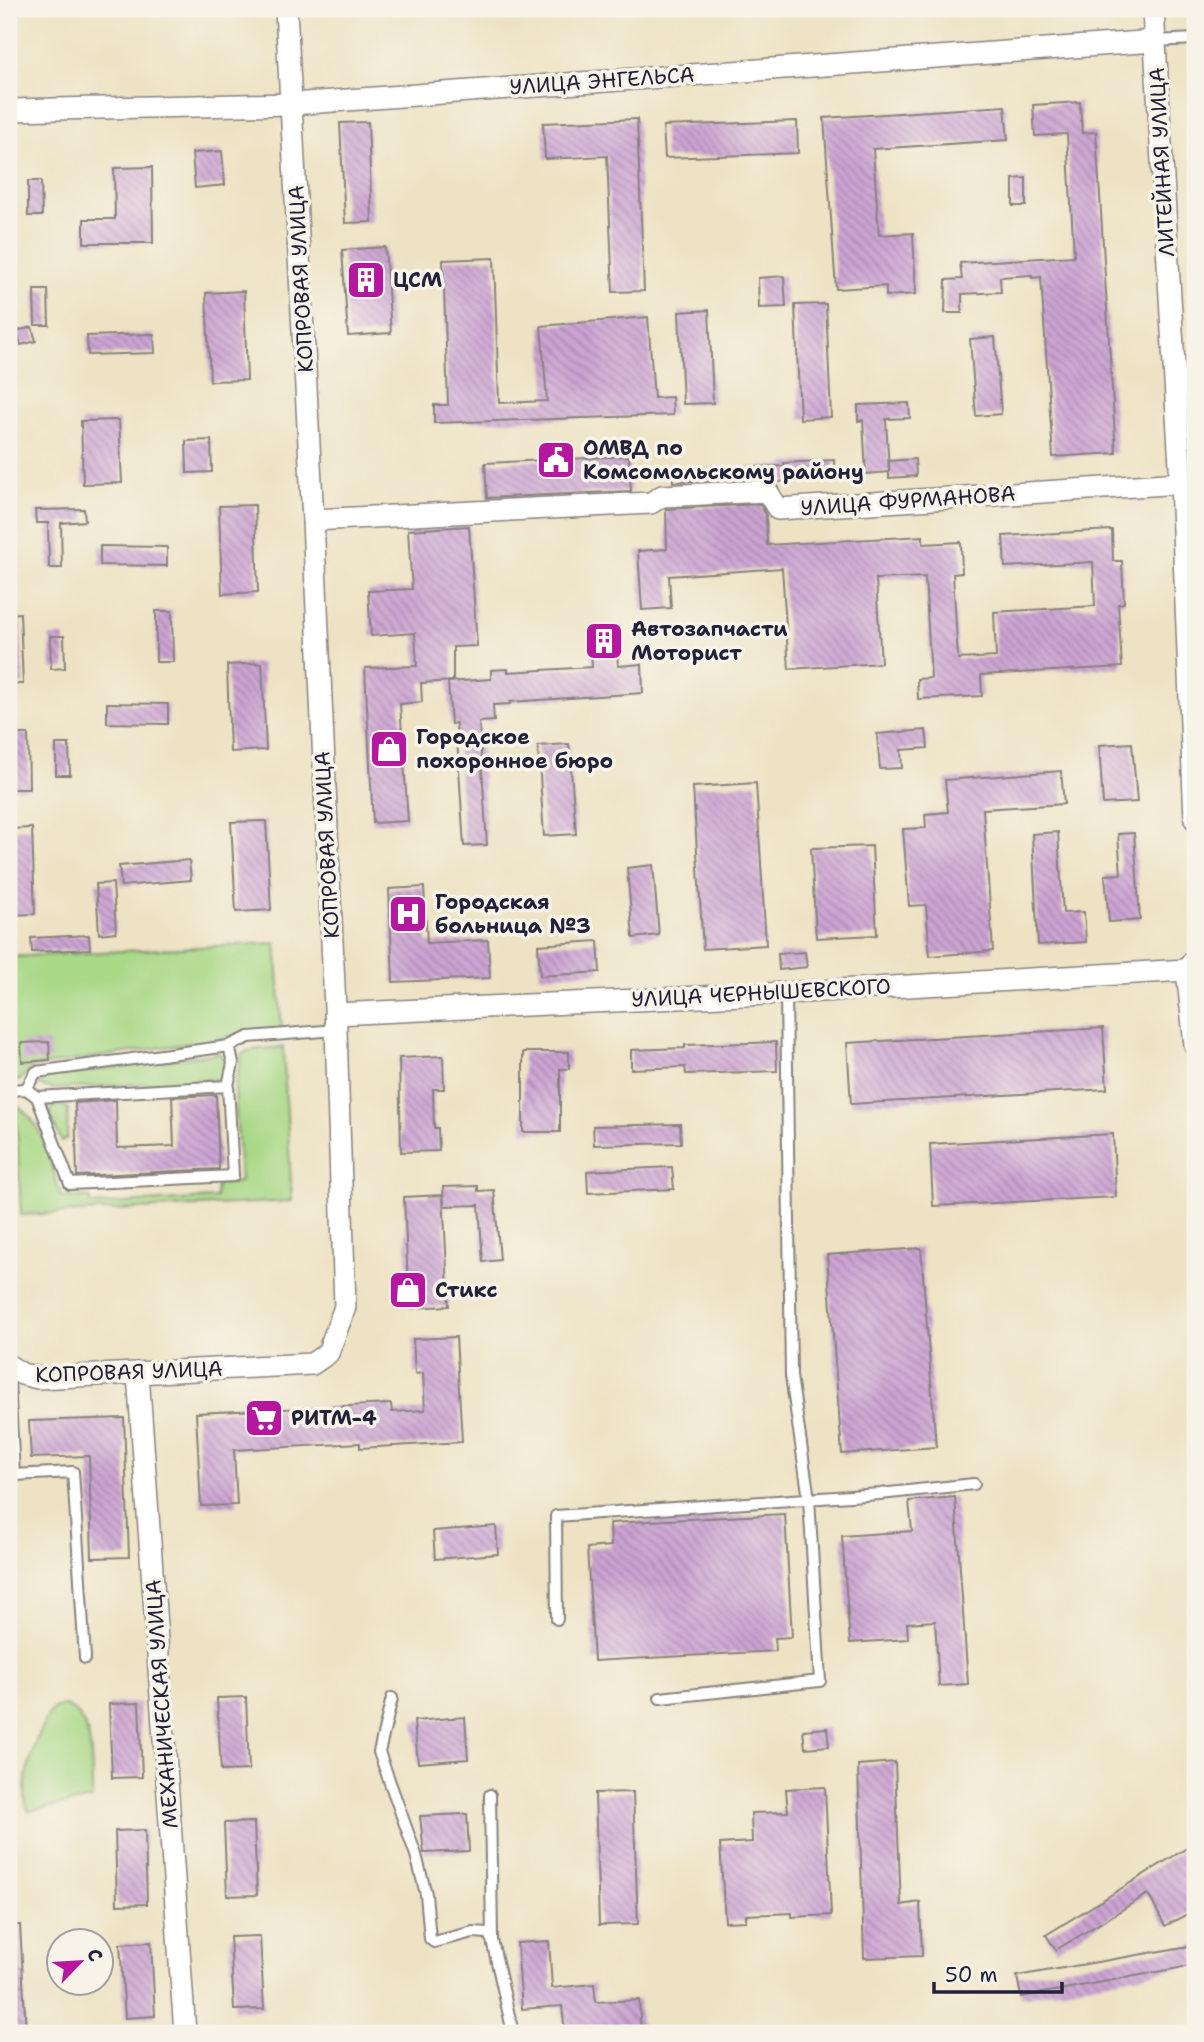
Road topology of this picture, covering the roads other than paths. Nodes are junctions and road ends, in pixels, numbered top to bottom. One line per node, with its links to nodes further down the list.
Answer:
1 (286, 9): 5 (street, КОПРОВАЯ УЛИЦА)
2 (1153, 9): 4 (street, ЛИТЕЙНАЯ УЛИЦА)
3 (1195, 39): 4 (lane, УЛИЦА ЭНГЕЛЬСА)
4 (1155, 41): 5 (street, УЛИЦА ЭНГЕЛЬСА); 7 (street, ЛИТЕЙНАЯ УЛИЦА)
5 (292, 104): 6 (street, УЛИЦА ЭНГЕЛЬСА); 8 (street, КОПРОВАЯ УЛИЦА)
6 (9, 110)
7 (1188, 483): 8 (street, УЛИЦА ФУРМАНОВА); 9 (street, ЛИТЕЙНАЯ УЛИЦА)
8 (313, 520): 12 (street, КОПРОВАЯ УЛИЦА)
9 (1195, 819)
10 (1191, 964): 11 (street, УЛИЦА ЧЕРНЫШЕВСКОГО); 13 (street)
11 (786, 993): 12 (street, УЛИЦА ЧЕРНЫШЕВСКОГО); 23 (lane)
12 (335, 1022): 14 (lane); 20 (street, КОПРОВАЯ УЛИЦА)
13 (1195, 1045)
14 (229, 1046): 15 (lane); 16 (lane)
15 (228, 1086): 18 (lane); 18 (lane)
16 (26, 1089): 17 (lane); 18 (lane)
17 (9, 1090)
18 (37, 1097)
19 (9, 1366): 20 (street, КОПРОВАЯ УЛИЦА)
20 (138, 1374): 30 (street, МЕХАНИЧЕСКАЯ УЛИЦА)
21 (9, 1381): 25 (lane)
22 (974, 1484): 23 (lane)
23 (809, 1499): 24 (lane); 27 (lane)
24 (557, 1619)
25 (85, 1658)
26 (392, 1698): 29 (lane)
27 (660, 1698)
28 (490, 1794): 29 (lane)
29 (492, 1940): 31 (lane)
30 (185, 2033)
31 (513, 2033)

